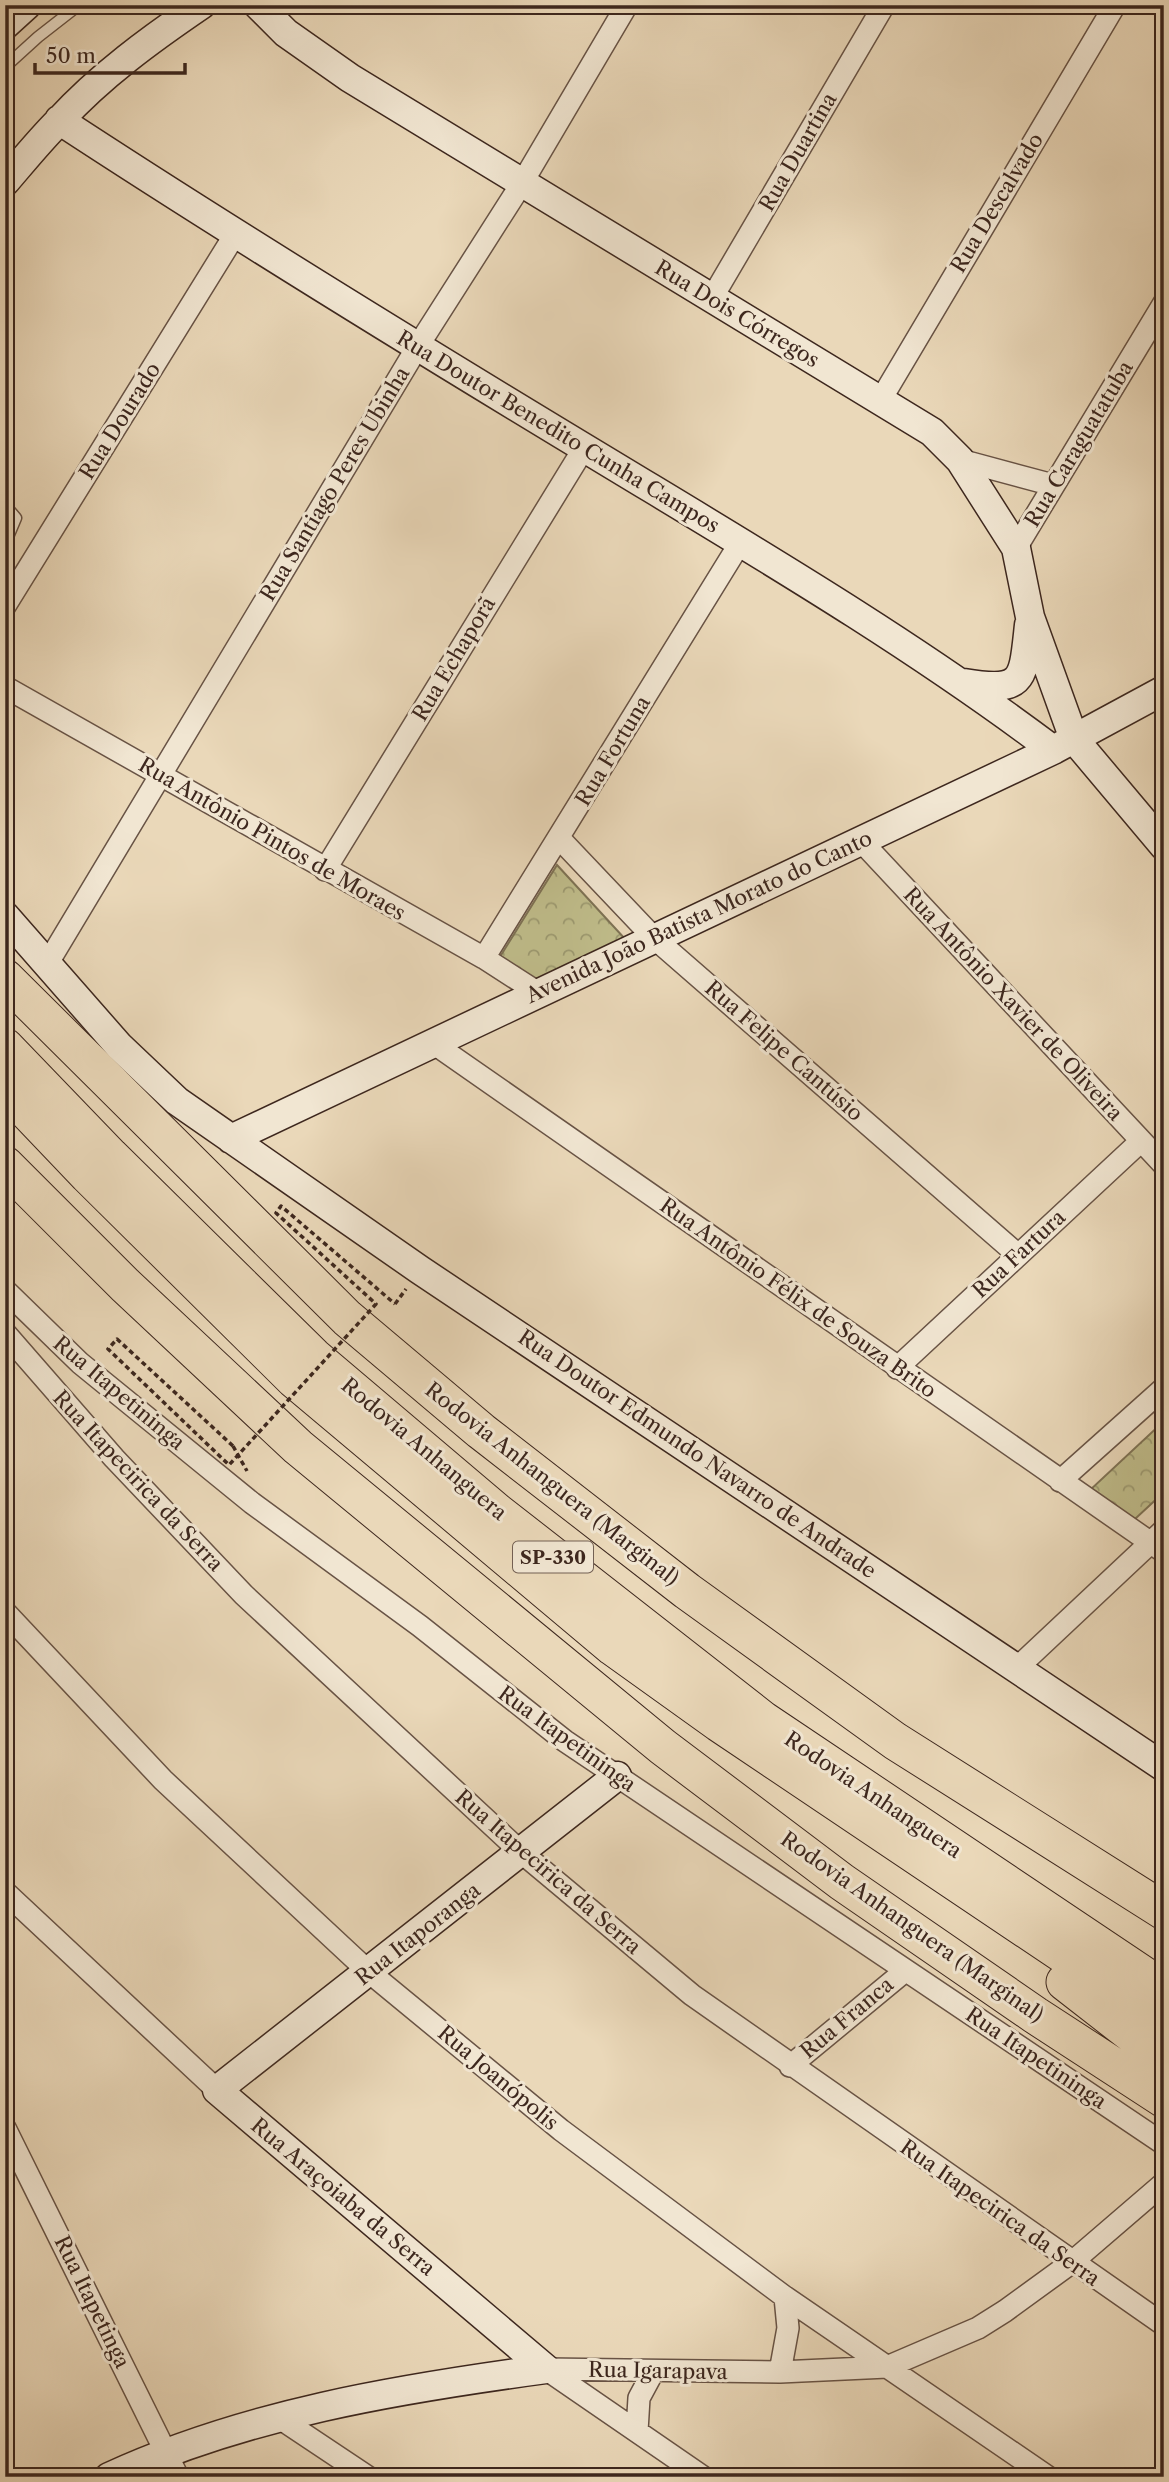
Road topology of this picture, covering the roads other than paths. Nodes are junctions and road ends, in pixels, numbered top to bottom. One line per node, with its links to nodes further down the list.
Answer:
1 (79, 5): 7 (lane)
2 (201, 5): 8 (street)
3 (258, 5): 11 (street, Rua Dois Córregos)
4 (627, 5): 11 (street, Rua Santiago Peres Ubinha)
5 (884, 5): 13 (street, Rua Duartina)
6 (1115, 5): 16 (street, Rua Descalvado)
7 (5, 67)
8 (52, 128): 9 (street); 10 (street); 12 (street, Rua Doutor Benedito Cunha Campos)
9 (5, 158)
10 (5, 182)
11 (522, 183): 13 (street, Rua Dois Córregos); 15 (street, Rua Santiago Peres Ubinha)
12 (234, 236): 15 (street, Rua Doutor Benedito Cunha Campos); 24 (street, Rua Dourado)
13 (712, 299): 16 (street, Rua Dois Córregos)
14 (1164, 303): 19 (street, Rua Caraguatatuba)
15 (418, 346): 17 (street, Rua Doutor Benedito Cunha Campos); 33 (street, Rua Santiago Peres Ubinha)
16 (880, 401): 18 (street, Rua Dois Córregos)
17 (584, 448): 21 (street, Rua Doutor Benedito Cunha Campos); 37 (street, Rua Echaporã)
18 (960, 460): 19 (street); 23 (street, Rua Dois Córregos)
19 (1053, 485): 23 (street, Rua Caraguatatuba)
20 (5, 505): 22 (lane)
21 (740, 543): 27 (street, Rua Doutor Benedito Cunha Campos); 34 (street, Rua Fortuna)
22 (5, 544)
23 (1016, 548): 25 (street, Rua Dois Córregos)
24 (5, 606)
25 (1030, 617): 26 (street); 30 (street, Rua Dois Córregos)
26 (1016, 681): 27 (street); 30 (street); 31 (street)
27 (964, 683): 31 (street, Rua Doutor Benedito Cunha Campos)
28 (5, 687): 33 (street, Rua Antônio Pintos de Moraes)
29 (1164, 690): 32 (street, Avenida João Batista Morato do Canto)
30 (1057, 693): 32 (street, Rua Dois Córregos)
31 (1012, 719): 32 (street, Rua Doutor Benedito Cunha Campos)
32 (1063, 744): 35 (street, Avenida João Batista Morato do Canto); 36 (street)
33 (160, 775): 37 (street, Rua Antônio Pintos de Moraes); 41 (street, Rua Santiago Peres Ubinha)
34 (559, 838): 39 (street, Rua Felipe Cantúsio); 40 (street, Rua Fortuna)
35 (862, 842): 39 (street, Avenida João Batista Morato do Canto); 48 (street, Rua Antônio Xavier de Oliveira)
36 (1164, 846)
37 (325, 870): 40 (street, Rua Antônio Pintos de Moraes)
38 (5, 916): 41 (street, Rua Doutor Edmundo Navarro de Andrade)
39 (653, 937): 43 (street, Avenida João Batista Morato do Canto); 51 (street, Rua Felipe Cantúsio)
40 (484, 958): 43 (street, Rua Antônio Pintos de Moraes)
41 (46, 966): 47 (street, Rua Doutor Edmundo Navarro de Andrade)
42 (5, 978): 65 (highway, Rodovia Anhanguera (Marginal))
43 (537, 992): 44 (street, Avenida João Batista Morato do Canto)
44 (433, 1043): 47 (street, Avenida João Batista Morato do Canto); 54 (street, Rua Antônio Félix de Souza Brito)
45 (5, 1047): 68 (highway, Rodovia Anhanguera / SP-330)
46 (5, 1088): 60 (highway, Rodovia Anhanguera / SP-330)
47 (232, 1139): 59 (street, Rua Doutor Edmundo Navarro de Andrade)
48 (1141, 1141): 50 (street, Rua Antônio Xavier de Oliveira); 51 (street, Rua Fartura)
49 (5, 1165): 73 (highway, Rodovia Anhanguera (Marginal))
50 (1164, 1166)
51 (1018, 1255): 54 (street, Rua Fartura)
52 (5, 1290): 62 (street, Rua Itapetininga)
53 (5, 1334): 63 (street, Rua Itapecirica da Serra)
54 (898, 1368): 56 (street, Rua Antônio Félix de Souza Brito)
55 (1164, 1388): 56 (street)
56 (1060, 1481): 57 (street, Rua Antônio Félix de Souza Brito)
57 (1160, 1542): 59 (street)
58 (5, 1612): 67 (street, Rua Joanópolis)
59 (1017, 1668): 61 (street, Rua Doutor Edmundo Navarro de Andrade)
60 (719, 1723): 69 (highway, Rodovia Anhanguera / SP-330); 70 (highway)
61 (1164, 1767)
62 (617, 1776): 63 (street, Rua Itaporanga); 66 (street, Rua Itapetininga)
63 (522, 1853): 67 (street, Rua Itaporanga); 71 (street, Rua Itapecirica da Serra)
64 (6, 1894): 72 (street, Rua Araçoiaba da Serra)
65 (1164, 1911)
66 (905, 1971): 71 (street, Rua Franca); 75 (street, Rua Itapetininga)
67 (369, 1972): 72 (street, Rua Itaporanga); 78 (street, Rua Joanópolis)
68 (1164, 1989)
69 (1164, 2022)
70 (1164, 2059)
71 (790, 2066): 77 (street, Rua Itapecirica da Serra)
72 (217, 2090): 81 (street, Rua Araçoiaba da Serra)
73 (1164, 2099)
74 (5, 2128): 86 (street, Rua Itapetinga)
75 (1164, 2144)
76 (1164, 2183): 77 (street, Rua Igarapava)
77 (1071, 2263): 79 (street, Rua Itapecirica da Serra); 80 (street, Rua Igarapava)
78 (785, 2297): 80 (street, Rua Joanópolis); 83 (street)
79 (1164, 2325)
80 (887, 2367): 83 (street, Rua Igarapava); 91 (street, Rua Joanópolis)
81 (546, 2370): 82 (street, Rua Igarapava); 84 (street, Rua Igarapava); 85 (street, Rua Araçoiaba da Serra)
82 (653, 2372): 83 (street, Rua Igarapava); 85 (street)
83 (780, 2372)
84 (278, 2417): 86 (street, Rua Igarapava); 89 (street)
85 (637, 2431): 90 (street, Rua Araçoiaba da Serra)
86 (165, 2451): 87 (street, Rua Igarapava); 88 (street, Rua Itapetinga)
87 (108, 2477)
88 (178, 2477)
89 (368, 2477)
90 (703, 2477)
91 (1048, 2477)

